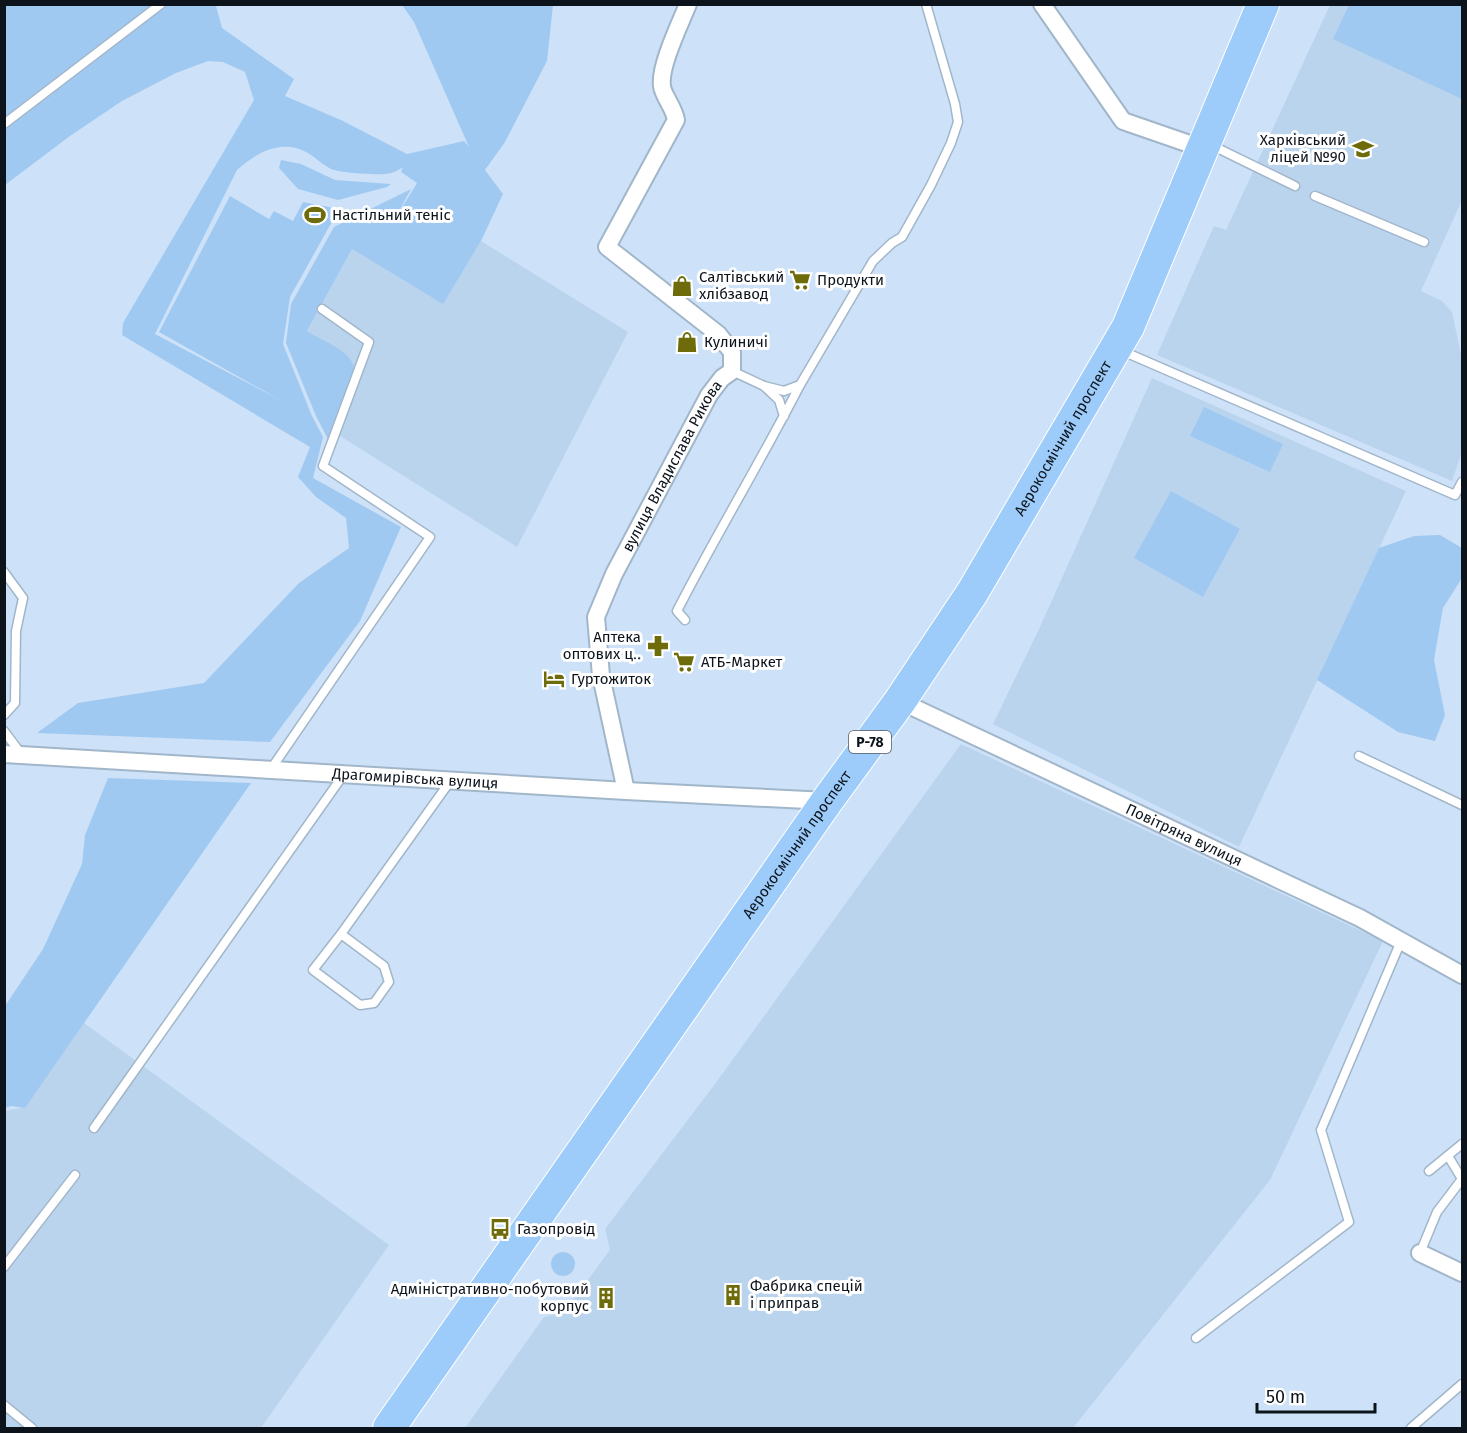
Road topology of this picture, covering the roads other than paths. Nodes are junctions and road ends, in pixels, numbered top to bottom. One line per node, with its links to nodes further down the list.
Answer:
1 (161, 4): 8 (lane)
2 (688, 4): 15 (street, вулиця Владислава Рикова)
3 (926, 4): 16 (lane)
4 (1042, 4): 7 (street)
5 (1059, 4): 7 (street)
6 (1263, 4): 9 (highway, Аерокосмічний проспект / Р-78)
7 (1057, 24): 9 (street)
8 (4, 124)
9 (1205, 146): 10 (lane); 14 (highway, Аерокосмічний проспект / Р-78)
10 (1295, 186)
11 (1315, 196): 12 (lane)
12 (1424, 242)
13 (322, 309): 28 (lane)
14 (1115, 348): 19 (lane); 22 (highway, Аерокосмічний проспект / Р-78)
15 (732, 371): 17 (lane); 31 (street, вулиця Владислава Рикова)
16 (800, 384): 17 (lane); 18 (lane)
17 (764, 386): 18 (lane)
18 (784, 416): 21 (lane)
19 (1462, 482)
20 (4, 572): 23 (lane)
21 (685, 620)
22 (900, 701): 32 (highway, Аерокосмічний проспект / Р-78); 35 (street, Повітряна вулиця)
23 (4, 716)
24 (4, 732): 26 (lane)
25 (4, 754): 26 (street, Драгомирівська вулиця)
26 (22, 755): 28 (street, Драгомирівська вулиця)
27 (1359, 756): 33 (lane)
28 (271, 769): 29 (street, Драгомирівська вулиця)
29 (345, 773): 30 (street, Драгомирівська вулиця); 37 (lane)
30 (451, 779): 31 (street, Драгомирівська вулиця); 34 (lane)
31 (626, 791): 32 (street, Драгомирівська вулиця)
32 (827, 801): 49 (highway, Аерокосмічний проспект / Р-78)
33 (1462, 806)
34 (341, 934): 34 (lane)
35 (1401, 941): 36 (street, Повітряна вулиця); 45 (lane)
36 (1462, 975)
37 (94, 1128)
38 (1462, 1144): 39 (lane)
39 (1448, 1156): 40 (lane); 42 (lane)
40 (1429, 1171)
41 (75, 1175): 43 (lane)
42 (1419, 1252): 44 (street)
43 (4, 1267)
44 (1462, 1273)
45 (1196, 1338)
46 (1462, 1384): 50 (lane)
47 (4, 1405): 48 (lane)
48 (32, 1428)
49 (389, 1428)
50 (1411, 1428)

